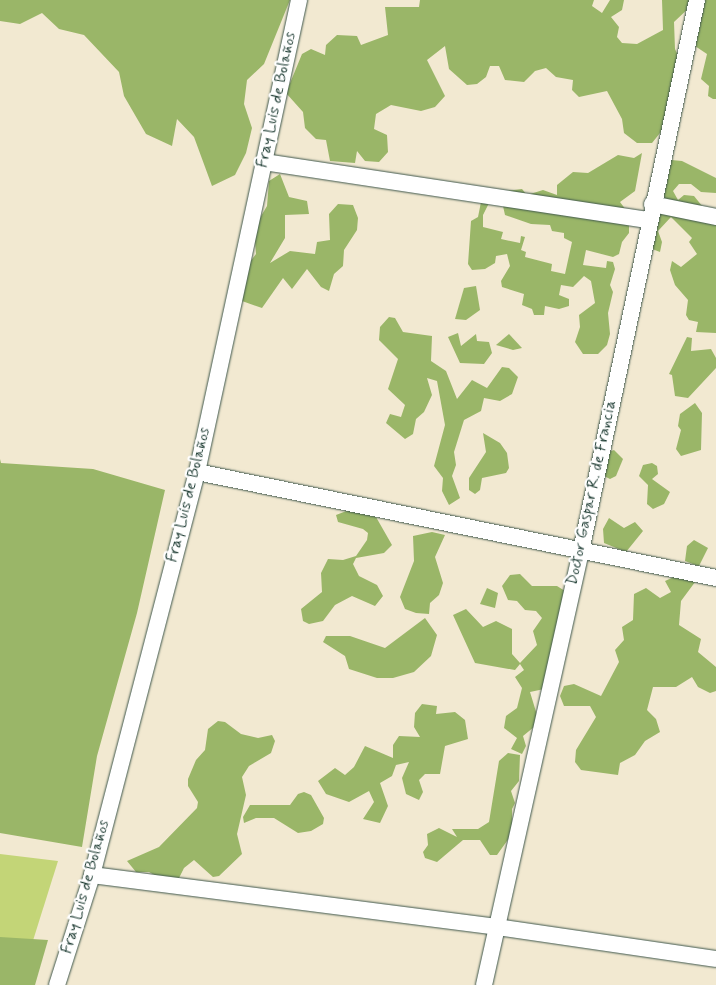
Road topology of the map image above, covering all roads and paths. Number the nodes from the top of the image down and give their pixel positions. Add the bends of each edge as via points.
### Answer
1 (299, 0) edge
2 (697, 0) edge
3 (264, 162) junction
4 (652, 204) junction
5 (716, 217) edge
6 (648, 220) junction
7 (197, 472) junction
8 (581, 551) junction
9 (716, 578) edge
10 (92, 875) junction
11 (497, 927) junction
12 (716, 960) edge
13 (56, 985) edge
14 (484, 985) edge

1 - 3 street, Fray Luis de Bolaños
2 - 4 street, Doctor Gaspar R. de Francia
3 - 6 street
3 - 7 street, Fray Luis de Bolaños
4 - 5 street
4 - 6 street, Doctor Gaspar R. de Francia
6 - 8 street, Doctor Gaspar R. de Francia
7 - 8 street
7 - 10 street, Fray Luis de Bolaños
8 - 9 street
8 - 11 street, Doctor Gaspar R. de Francia
10 - 11 street
10 - 13 street, Fray Luis de Bolaños
11 - 12 street
11 - 14 street, Doctor Gaspar R. de Francia

